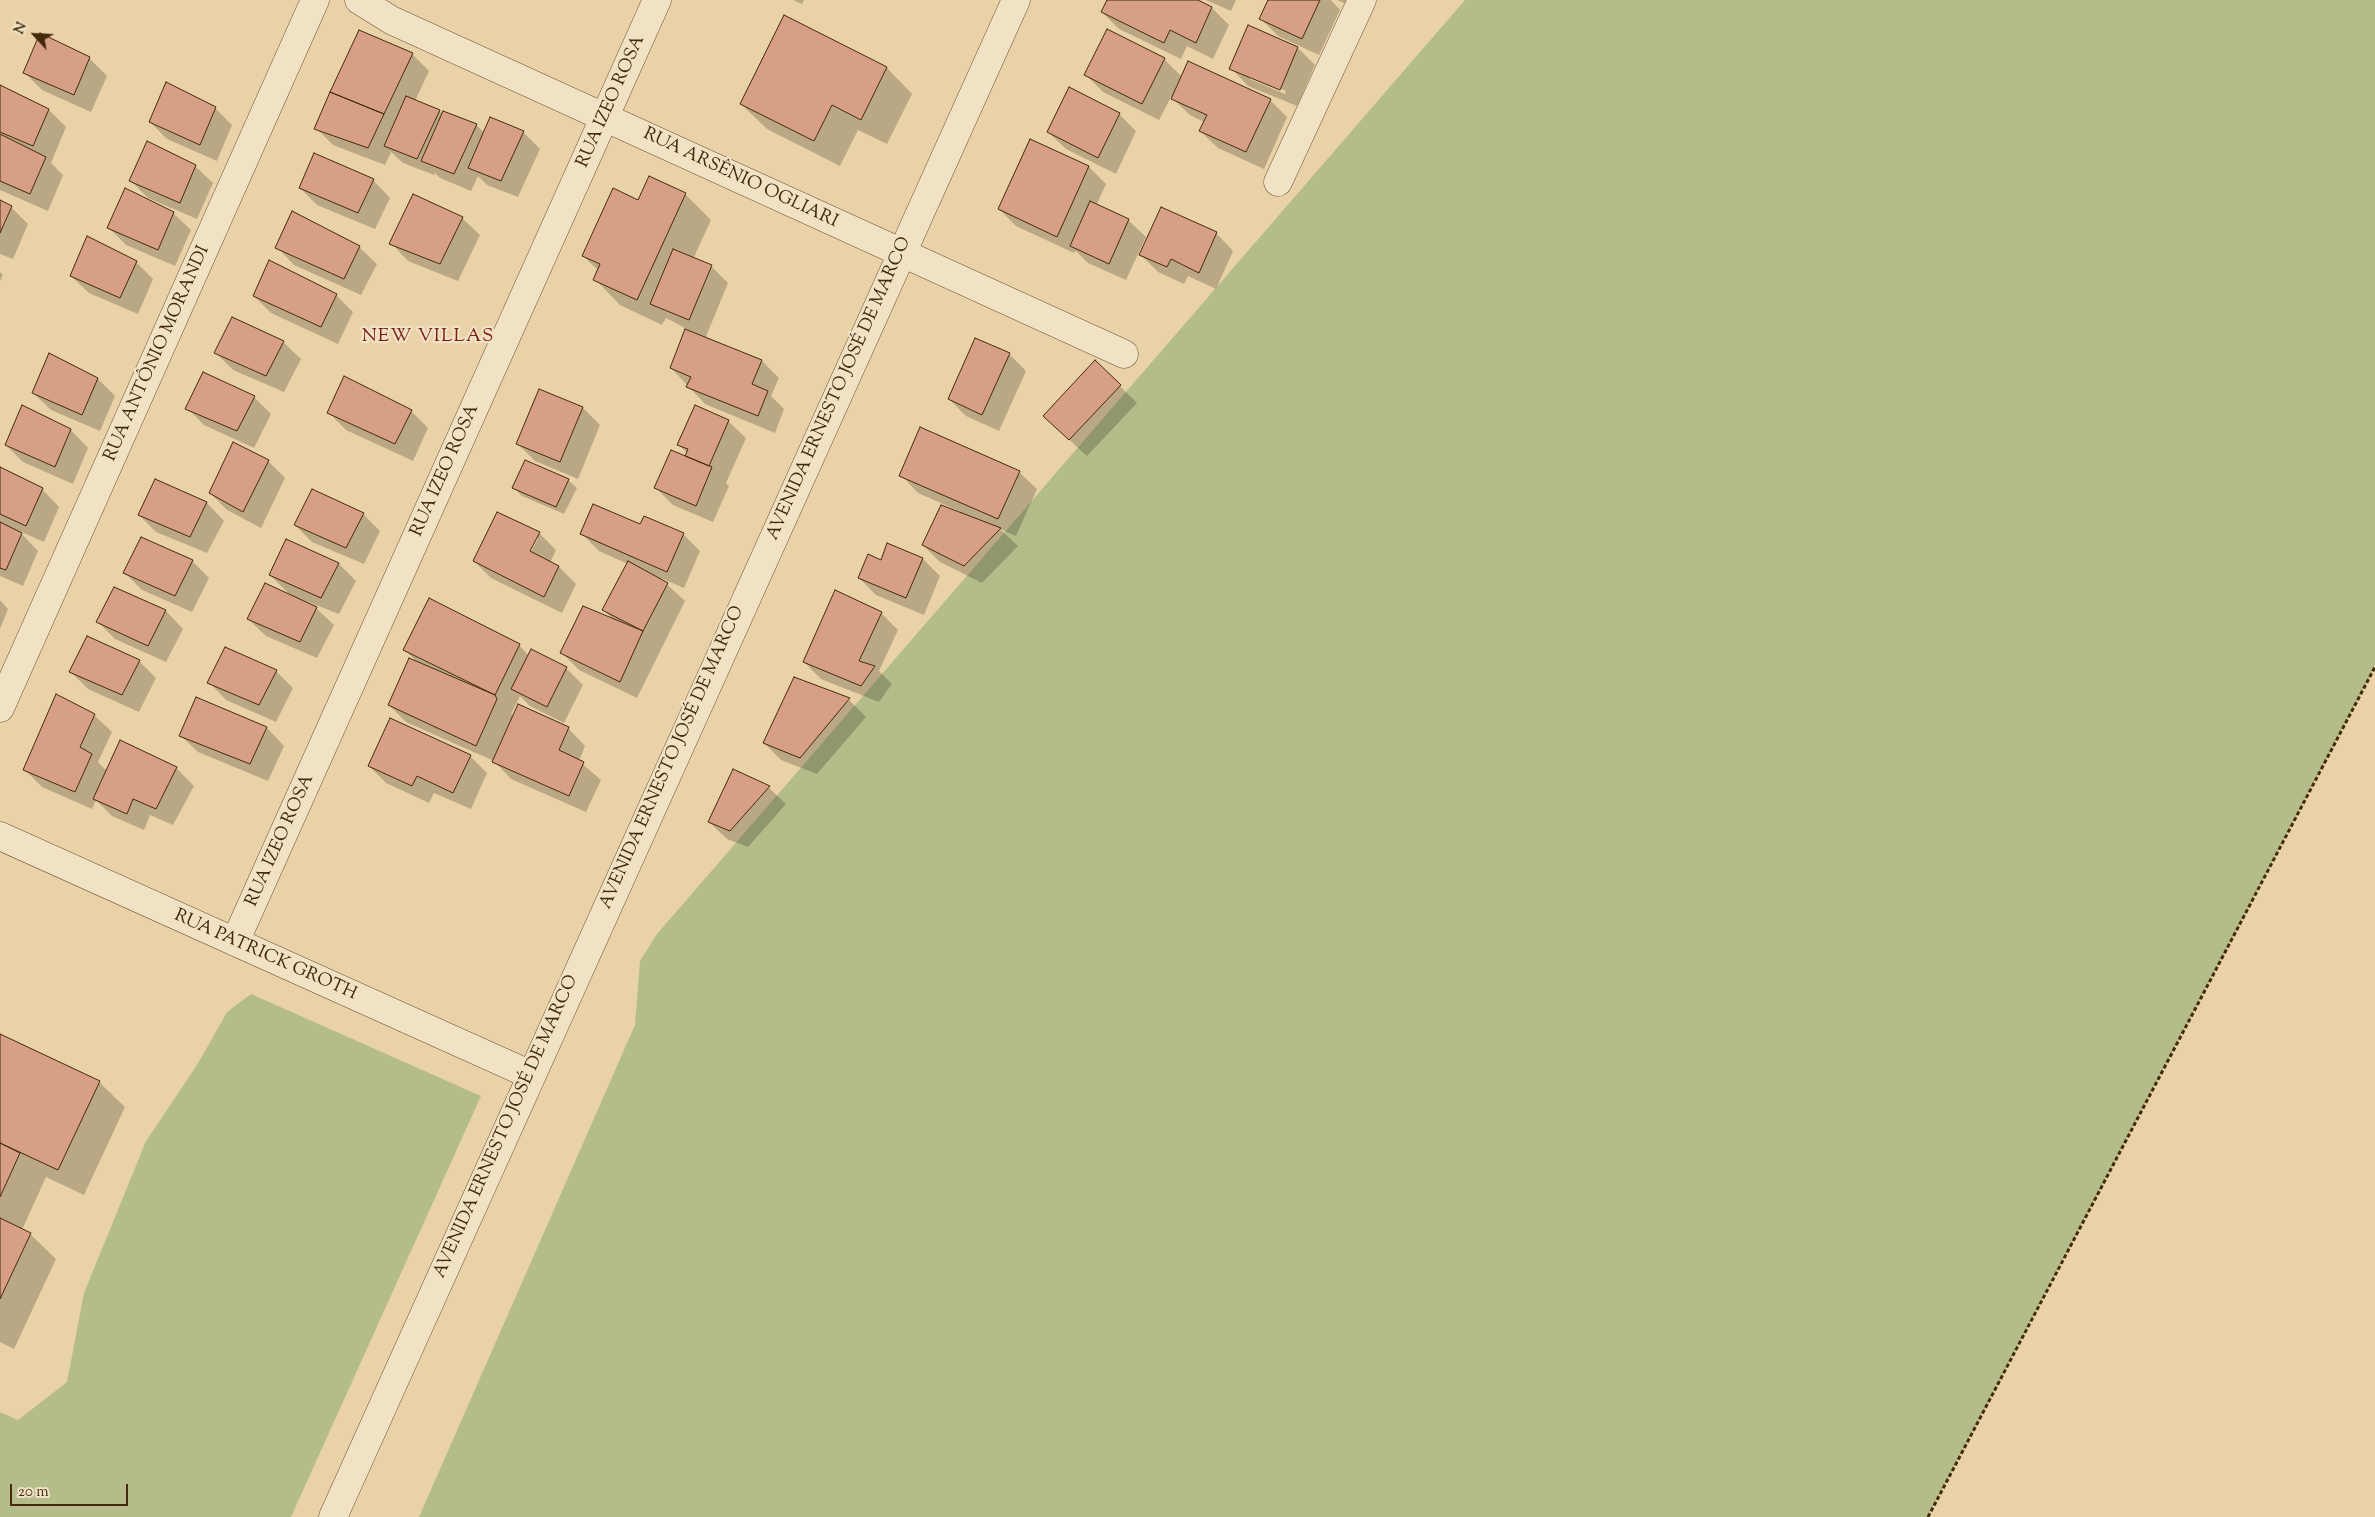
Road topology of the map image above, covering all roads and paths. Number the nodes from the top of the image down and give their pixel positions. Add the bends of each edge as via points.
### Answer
1 (315, 0) edge
2 (358, 0) edge
3 (658, 0) edge
4 (1016, 0) edge
5 (1362, 0) edge
6 (605, 117) junction
7 (1278, 182) dead end
8 (902, 252) junction
9 (1124, 354) dead end
10 (2375, 667) edge
11 (0, 708) edge
12 (0, 836) edge
13 (235, 942) junction
14 (531, 1075) junction
15 (333, 1517) edge
16 (1928, 1517) edge

1 - 11 street, RUA ANTÔNIO MORANDI
2 - 6 street, RUA ARSÊNIO OGLIARI via 391,20
3 - 6 street, RUA IZEO ROSA
4 - 8 street, AVENIDA ERNESTO JOSÉ DE MARCO
5 - 7 street
6 - 8 street, RUA ARSÊNIO OGLIARI
6 - 13 street, RUA IZEO ROSA
8 - 9 street, RUA ARSÊNIO OGLIARI
8 - 14 street, AVENIDA ERNESTO JOSÉ DE MARCO
10 - 16 path
12 - 13 street, RUA PATRICK GROTH
13 - 14 street, RUA PATRICK GROTH
14 - 15 street, AVENIDA ERNESTO JOSÉ DE MARCO

